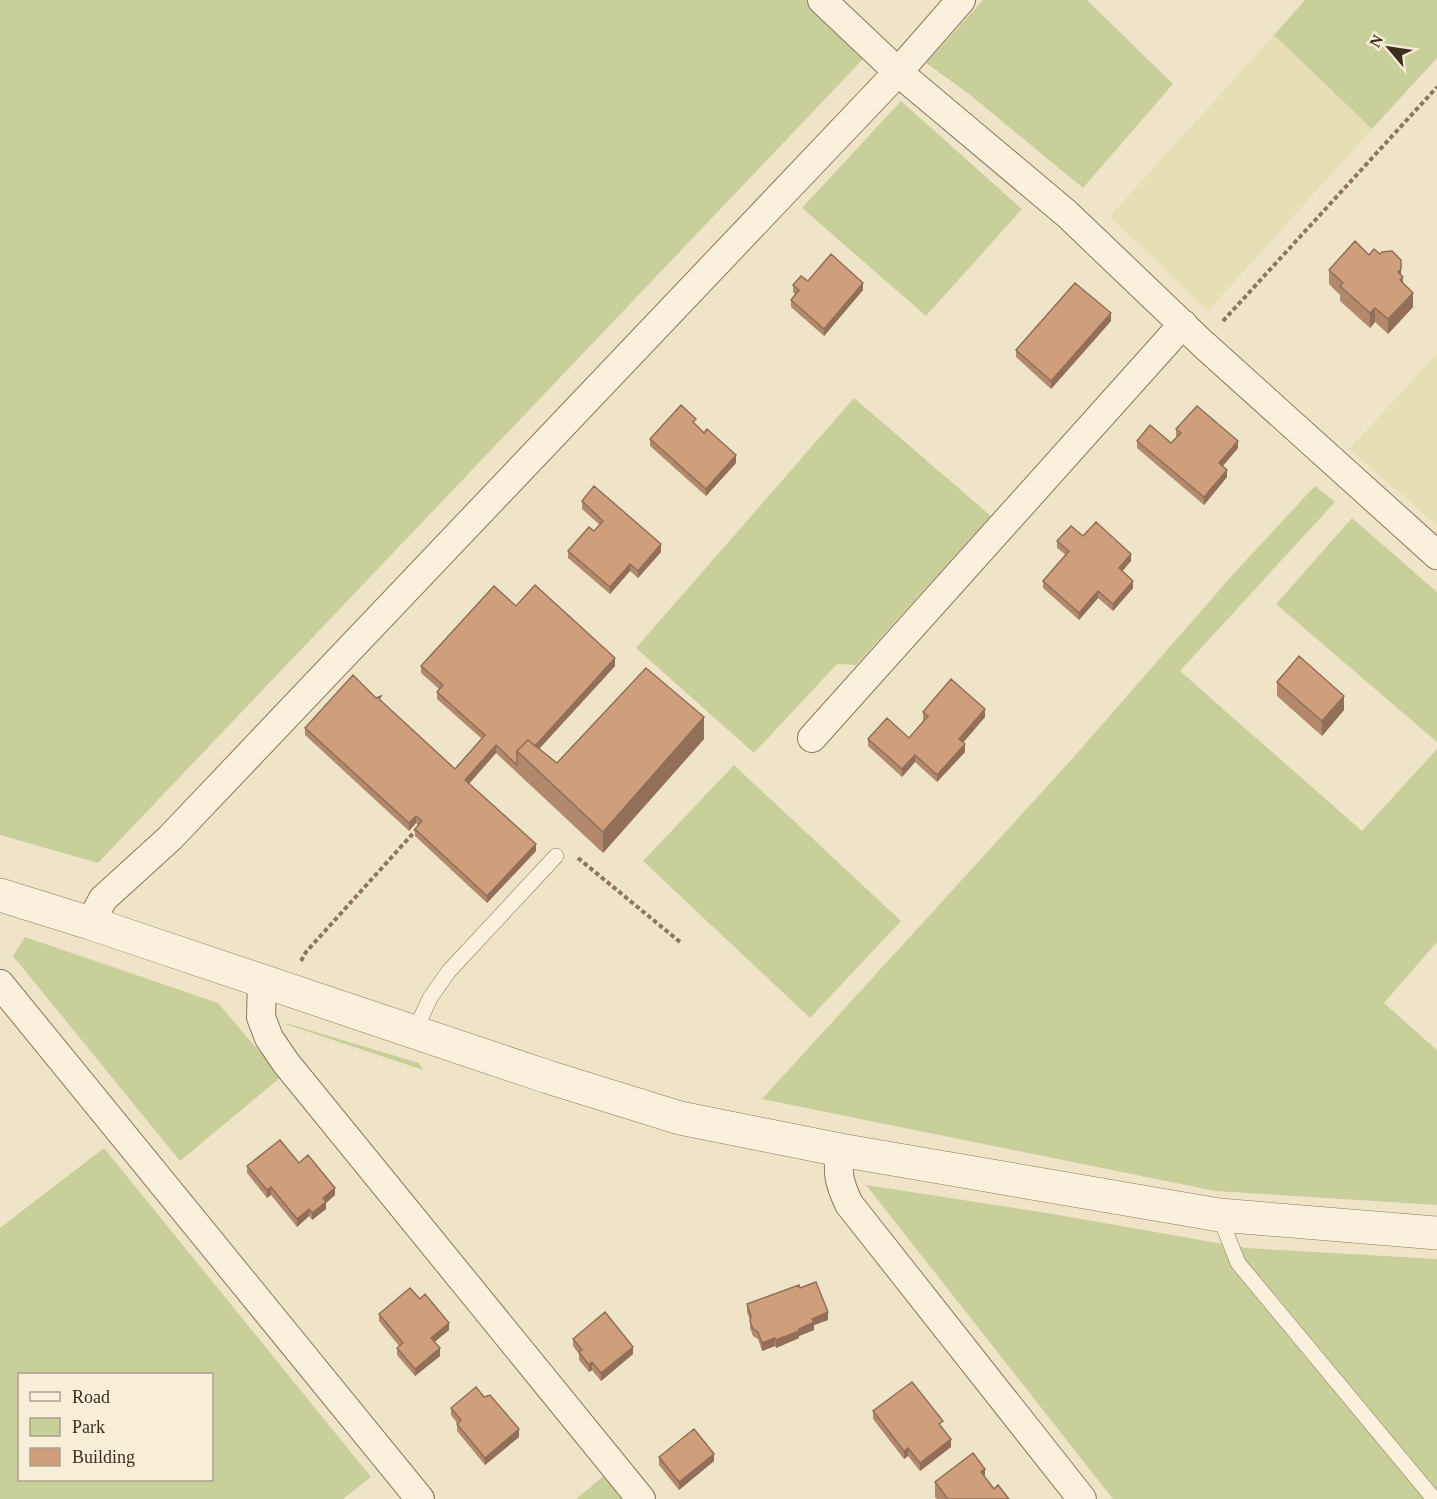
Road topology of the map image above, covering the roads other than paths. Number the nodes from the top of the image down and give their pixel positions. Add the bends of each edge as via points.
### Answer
1 (822, 0) edge
2 (961, 0) edge
3 (897, 72) junction
4 (1193, 334) junction
5 (1437, 555) edge
6 (812, 738) dead end
7 (556, 856) road end
8 (0, 895) edge
9 (90, 923) junction
10 (262, 981) junction
11 (0, 984) edge
12 (414, 1033) junction
13 (840, 1150) junction
14 (1219, 1215) junction
15 (1437, 1233) edge
16 (420, 1499) edge
17 (642, 1499) edge
18 (1082, 1499) edge
19 (1434, 1499) edge

1 - 3 street
2 - 3 street
3 - 4 street via 1066,214
3 - 9 street via 170,838 103,899
4 - 5 street
4 - 6 street
7 - 12 lane via 436,986
8 - 9 street
9 - 10 street
10 - 12 street
10 - 17 street via 261,1017 286,1063
11 - 16 street
12 - 13 street via 680,1118
13 - 14 street
13 - 18 street via 837,1172 849,1204
14 - 15 street
14 - 19 lane via 1238,1263

